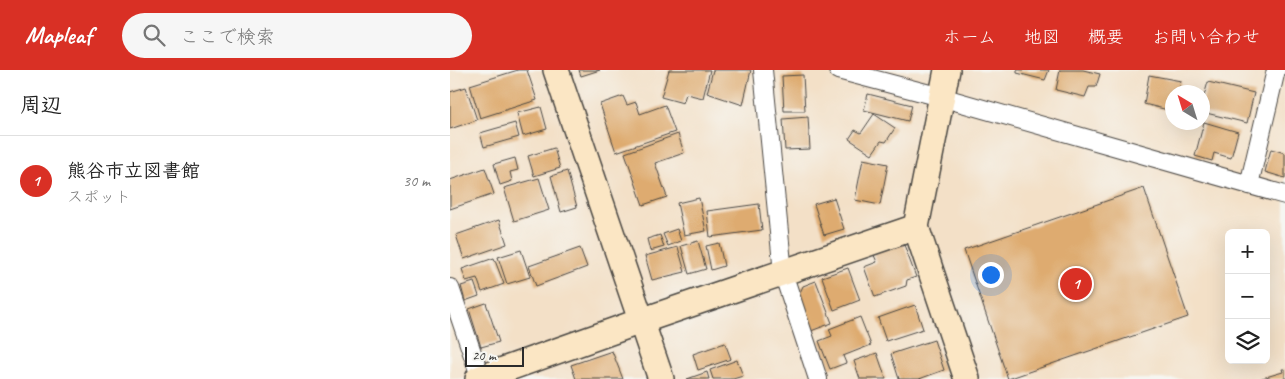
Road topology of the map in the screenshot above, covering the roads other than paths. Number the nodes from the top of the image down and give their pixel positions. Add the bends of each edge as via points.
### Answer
1 (556, 70) edge
2 (763, 70) edge
3 (838, 70) edge
4 (947, 70) edge
5 (1276, 70) edge
6 (942, 97) junction
7 (1249, 185) junction
8 (1285, 195) edge
9 (916, 227) junction
10 (782, 273) junction
11 (450, 288) edge
12 (641, 321) junction
13 (480, 379) edge
14 (661, 379) edge
15 (818, 379) edge
16 (967, 379) edge

1 - 12 street
2 - 10 street
3 - 6 street
4 - 6 street
5 - 7 street
6 - 7 street
6 - 9 street
7 - 8 street
9 - 10 street
9 - 16 street
10 - 12 street
10 - 15 street
11 - 13 street
12 - 13 street
12 - 14 street

